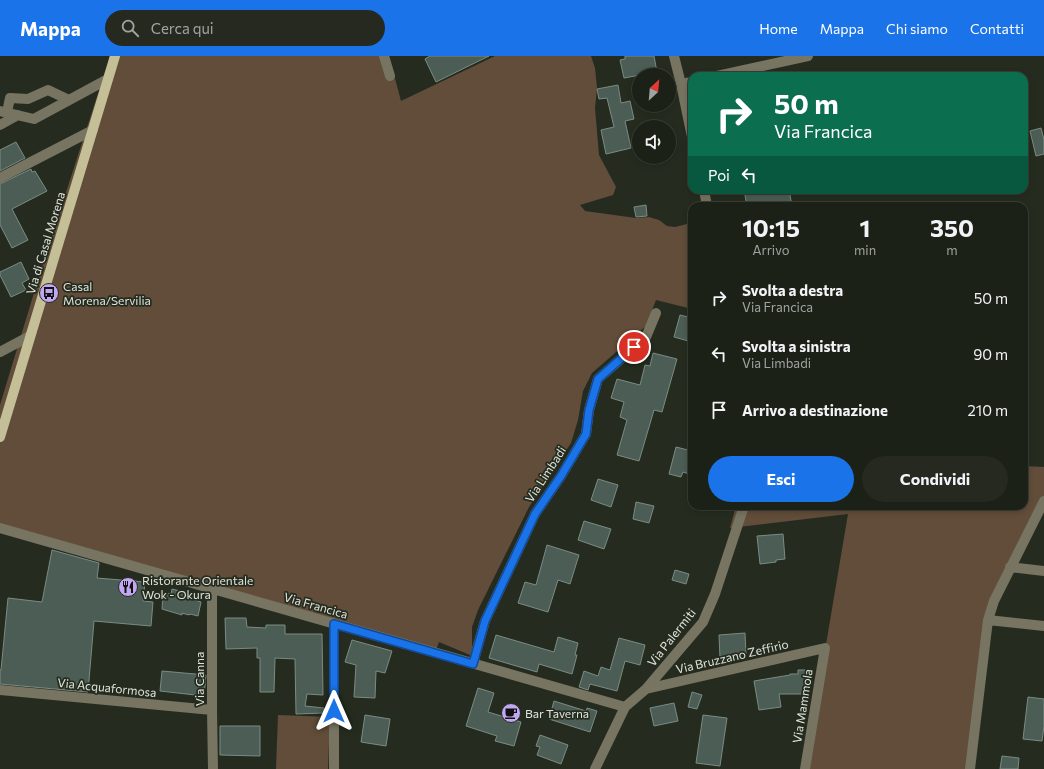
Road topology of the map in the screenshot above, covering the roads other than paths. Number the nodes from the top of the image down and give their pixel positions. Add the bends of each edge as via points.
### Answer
1 (115, 56) edge
2 (384, 56) edge
3 (674, 56) edge
4 (808, 56) edge
5 (735, 72) edge
6 (390, 76) dead end
7 (108, 79) junction
8 (688, 83) edge
9 (681, 84) junction
10 (69, 100) junction
11 (4, 112) edge
12 (18, 115) junction
13 (688, 118) edge
14 (0, 125) edge
15 (93, 130) junction
16 (0, 178) edge
17 (656, 313) dead end
18 (30, 336) junction
19 (0, 352) edge
20 (0, 437) edge
21 (1044, 501) edge
22 (743, 510) edge
23 (0, 528) edge
24 (1010, 567) junction
25 (1044, 571) edge
26 (212, 589) junction
27 (988, 620) junction
28 (334, 624) junction
29 (1044, 626) edge
30 (825, 648) joint
31 (473, 664) junction
32 (646, 689) junction
33 (0, 690) edge
34 (625, 707) junction
35 (212, 710) junction
36 (213, 769) edge
37 (334, 769) edge
38 (595, 769) edge
39 (805, 769) edge
40 (970, 769) edge

1 - 7 main road, Via di Casal Morena
2 - 6 street
3 - 9 street
4 - 5 street
7 - 10 street
7 - 15 main road, Via di Casal Morena
8 - 9 street
9 - 13 street
10 - 11 street via 48,90 28,99 10,98
10 - 12 street via 34,119
11 - 12 street
12 - 14 street
15 - 16 street
15 - 18 main road, Via di Casal Morena
17 - 31 street, Via Limbadi via 646,337 598,379 589,410 586,434 535,514 485,621
18 - 19 street
18 - 20 main road, Via di Casal Morena
21 - 24 street
22 - 32 street, Via Palermiti via 703,622
23 - 26 street, Via Francica
24 - 25 street
24 - 27 street
26 - 28 street, Via Francica
26 - 35 street, Via Canna
27 - 29 street
27 - 40 street
28 - 31 street, Via Francica
28 - 37 street
30 - 32 street, Via Bruzzano Zeffirio
30 - 39 street, Via Mammola
31 - 34 street, Via Francica
32 - 34 street, Via Palermiti
33 - 35 street, Via Acquaformosa
34 - 38 street, Via Palermiti
35 - 36 street, Via Canna

